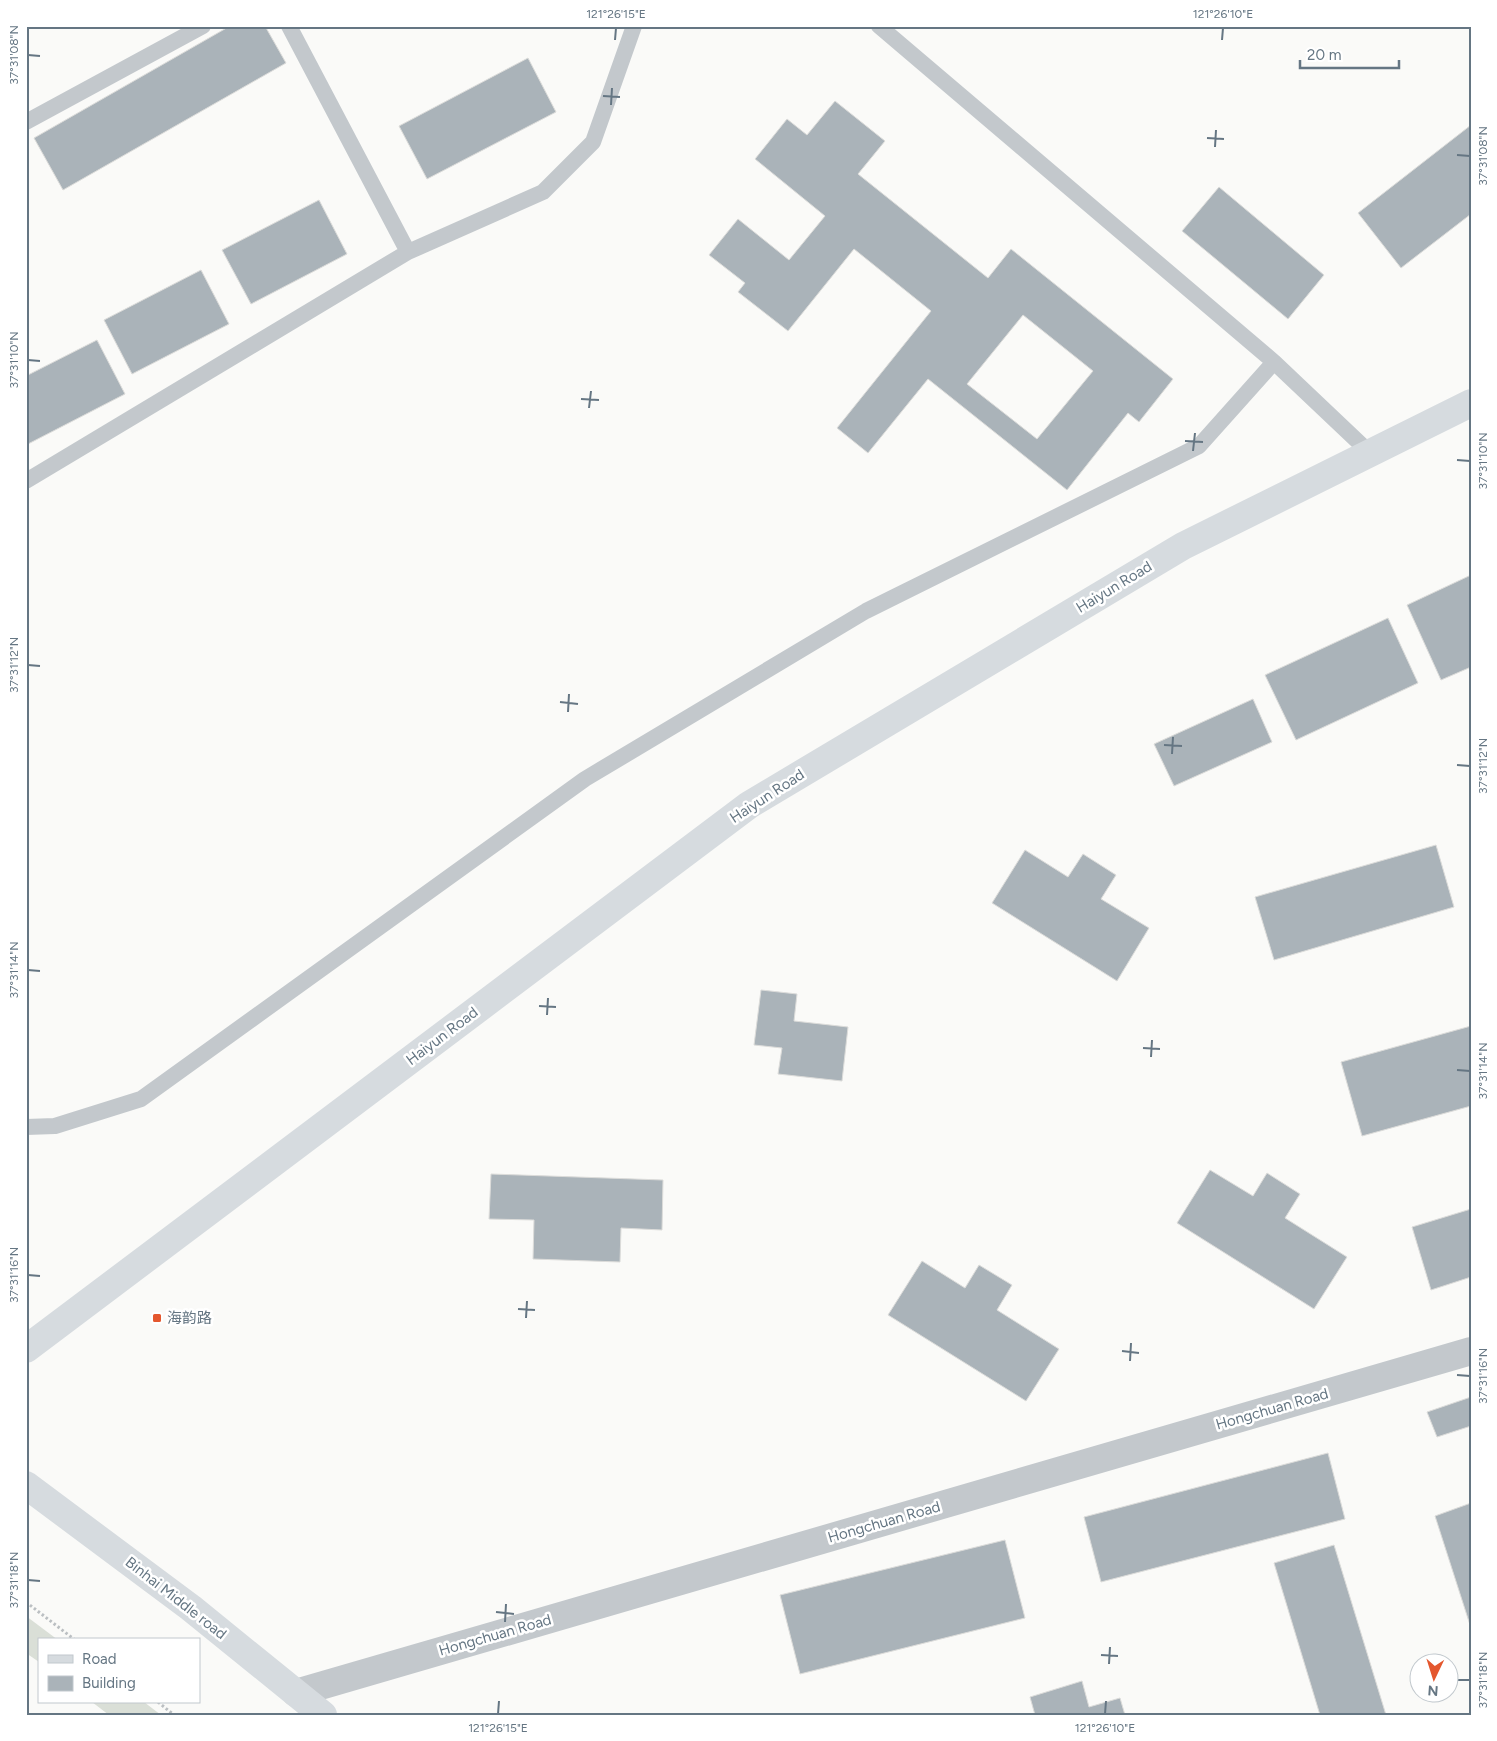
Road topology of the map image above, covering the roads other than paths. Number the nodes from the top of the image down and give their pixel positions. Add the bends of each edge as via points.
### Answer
1 (203, 26) edge
2 (288, 26) edge
3 (634, 26) edge
4 (880, 26) edge
5 (26, 122) edge
6 (408, 252) junction
7 (1274, 362) junction
8 (1471, 403) edge
9 (1370, 453) junction
10 (26, 481) edge
11 (26, 1127) edge
12 (26, 1349) edge
13 (1471, 1351) edge
14 (26, 1484) edge
15 (296, 1693) junction
16 (323, 1715) edge

1 - 5 lane
2 - 6 lane
3 - 6 lane via 593,142 543,192
4 - 7 lane
6 - 10 lane
7 - 9 lane
7 - 11 lane via 1199,446 866,611 585,779 141,1099 54,1126
8 - 9 street, Haiyun Road
9 - 12 street, Haiyun Road via 1183,546 749,805
13 - 15 street, Hongchuan Road
14 - 15 street, Binhai Middle road via 191,1608
15 - 16 street, Binhai Middle road

